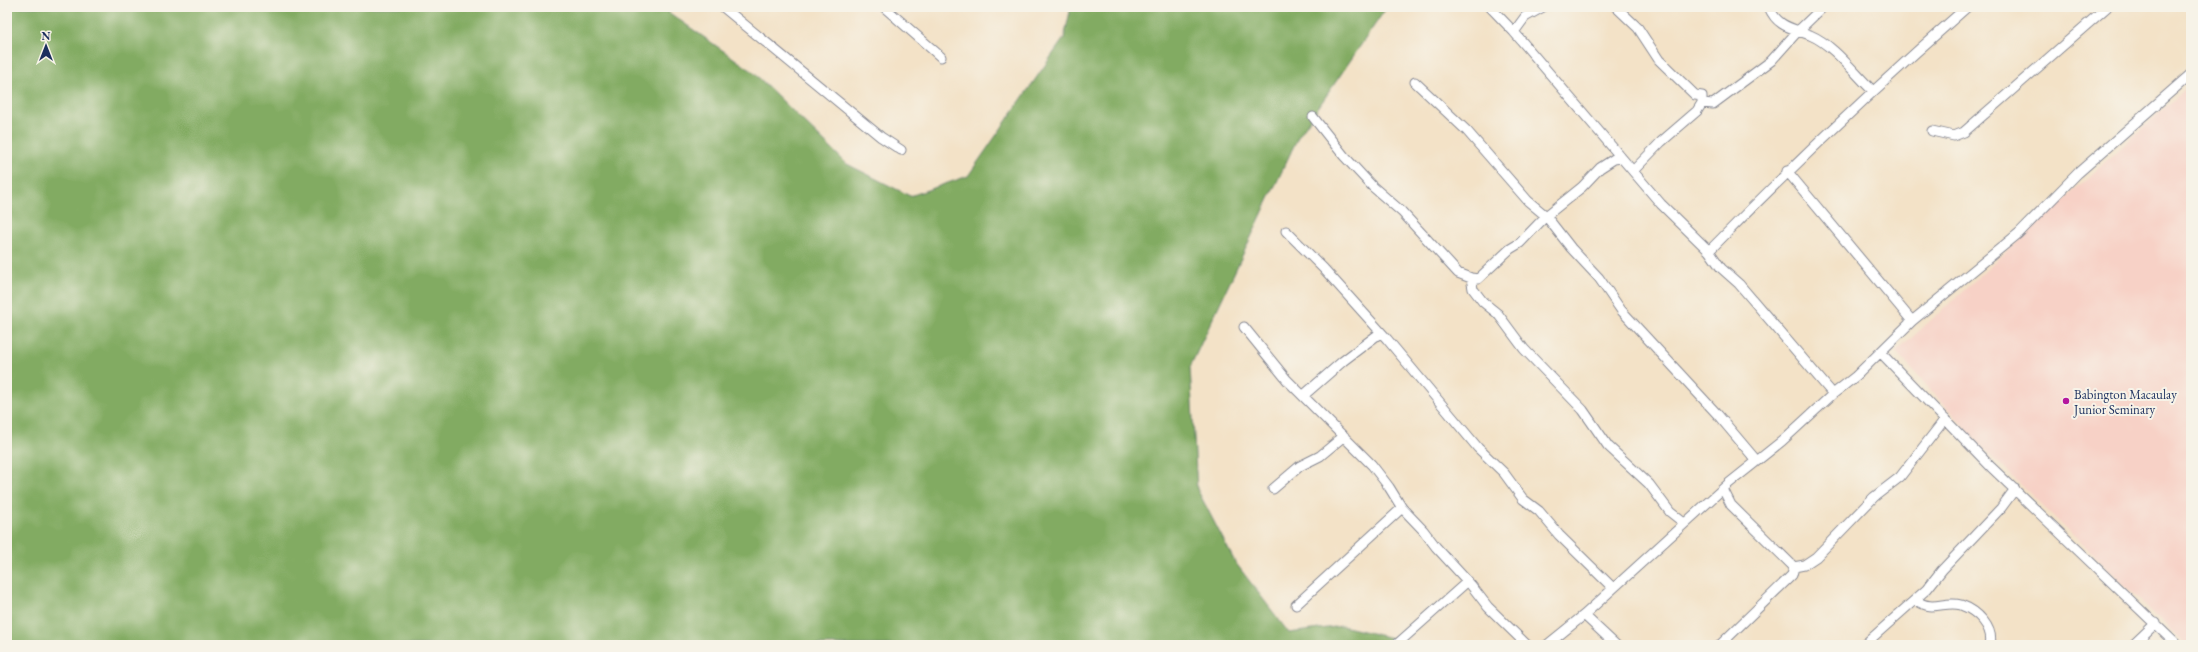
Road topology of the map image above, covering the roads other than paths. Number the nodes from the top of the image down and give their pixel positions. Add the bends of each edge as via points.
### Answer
1 (723, 7) edge
2 (884, 7) edge
3 (1490, 7) edge
4 (1543, 7) edge
5 (1616, 7) edge
6 (1769, 7) edge
7 (1823, 7) edge
8 (1967, 7) edge
9 (2107, 7) edge
10 (1514, 32) junction
11 (1797, 32) junction
12 (941, 57) dead end
13 (2191, 74) edge
14 (1415, 82) dead end
15 (1873, 91) junction
16 (1702, 103) junction
17 (1313, 117) dead end
18 (1932, 131) dead end
19 (901, 150) dead end
20 (1621, 158) junction
21 (1633, 171) junction
22 (1787, 171) junction
23 (1546, 216) junction
24 (1286, 232) dead end
25 (1709, 251) junction
26 (1471, 278) junction
27 (1912, 321) junction
28 (1244, 327) dead end
29 (1380, 333) junction
30 (1881, 353) junction
31 (1833, 394) junction
32 (1304, 395) junction
33 (1945, 418) junction
34 (1344, 436) junction
35 (1756, 460) junction
36 (1273, 489) dead end
37 (1723, 489) junction
38 (2016, 489) junction
39 (1402, 508) junction
40 (1684, 523) junction
41 (1794, 567) junction
42 (1468, 581) junction
43 (1613, 588) junction
44 (1916, 600) junction
45 (1296, 605) dead end
46 (1584, 615) junction
47 (2156, 623) junction
48 (1396, 645) edge
49 (1527, 645) edge
50 (1547, 645) edge
51 (1616, 645) edge
52 (1720, 645) edge
53 (1864, 645) edge
54 (1990, 645) edge
55 (2133, 645) edge
56 (2177, 645) edge

1 - 19 street
2 - 12 street
3 - 10 street
4 - 10 street via 1525,17
5 - 16 street via 1638,28 1659,60 1695,95 1702,96
6 - 11 street via 1776,21
7 - 11 street
8 - 15 street
9 - 18 street via 1964,132 1954,136
10 - 20 street
11 - 15 street via 1810,35 1831,49
11 - 16 street via 1771,61 1713,104
13 - 27 street via 2078,173 2019,233
14 - 23 street via 1467,131 1528,201
15 - 22 street
16 - 21 street via 1697,111 1661,142
17 - 26 street via 1372,186 1402,212 1458,273
20 - 21 street
20 - 23 street via 1607,163 1582,188
21 - 25 street via 1661,204
22 - 25 street
22 - 27 street
23 - 26 street via 1520,243 1478,279
23 - 35 street via 1571,248 1600,278 1621,310 1702,397
24 - 29 street via 1324,269
25 - 31 street via 1721,268 1739,284
26 - 40 street via 1473,290 1498,314 1524,349 1583,410 1608,446 1649,484 1670,512
27 - 30 street
28 - 32 street via 1288,380
29 - 32 street
29 - 43 street via 1388,339 1478,448 1504,473 1523,499 1539,511
30 - 31 street
30 - 33 street
31 - 35 street via 1782,441
32 - 34 street
33 - 38 street via 1991,467
33 - 41 street via 1900,477 1874,497 1816,557 1804,565
34 - 36 street via 1320,456 1300,466
34 - 39 street via 1389,487
35 - 37 street
37 - 40 street
37 - 41 street via 1731,505
38 - 44 street via 2002,508
38 - 47 street
39 - 42 street
39 - 45 street
40 - 43 street
41 - 52 street via 1792,575
42 - 48 street
42 - 49 street via 1488,607
43 - 46 street
44 - 53 street
44 - 54 street via 1929,607 1962,605 1977,615 1989,628 1992,638
46 - 50 street
46 - 51 street
47 - 55 street
47 - 56 street

